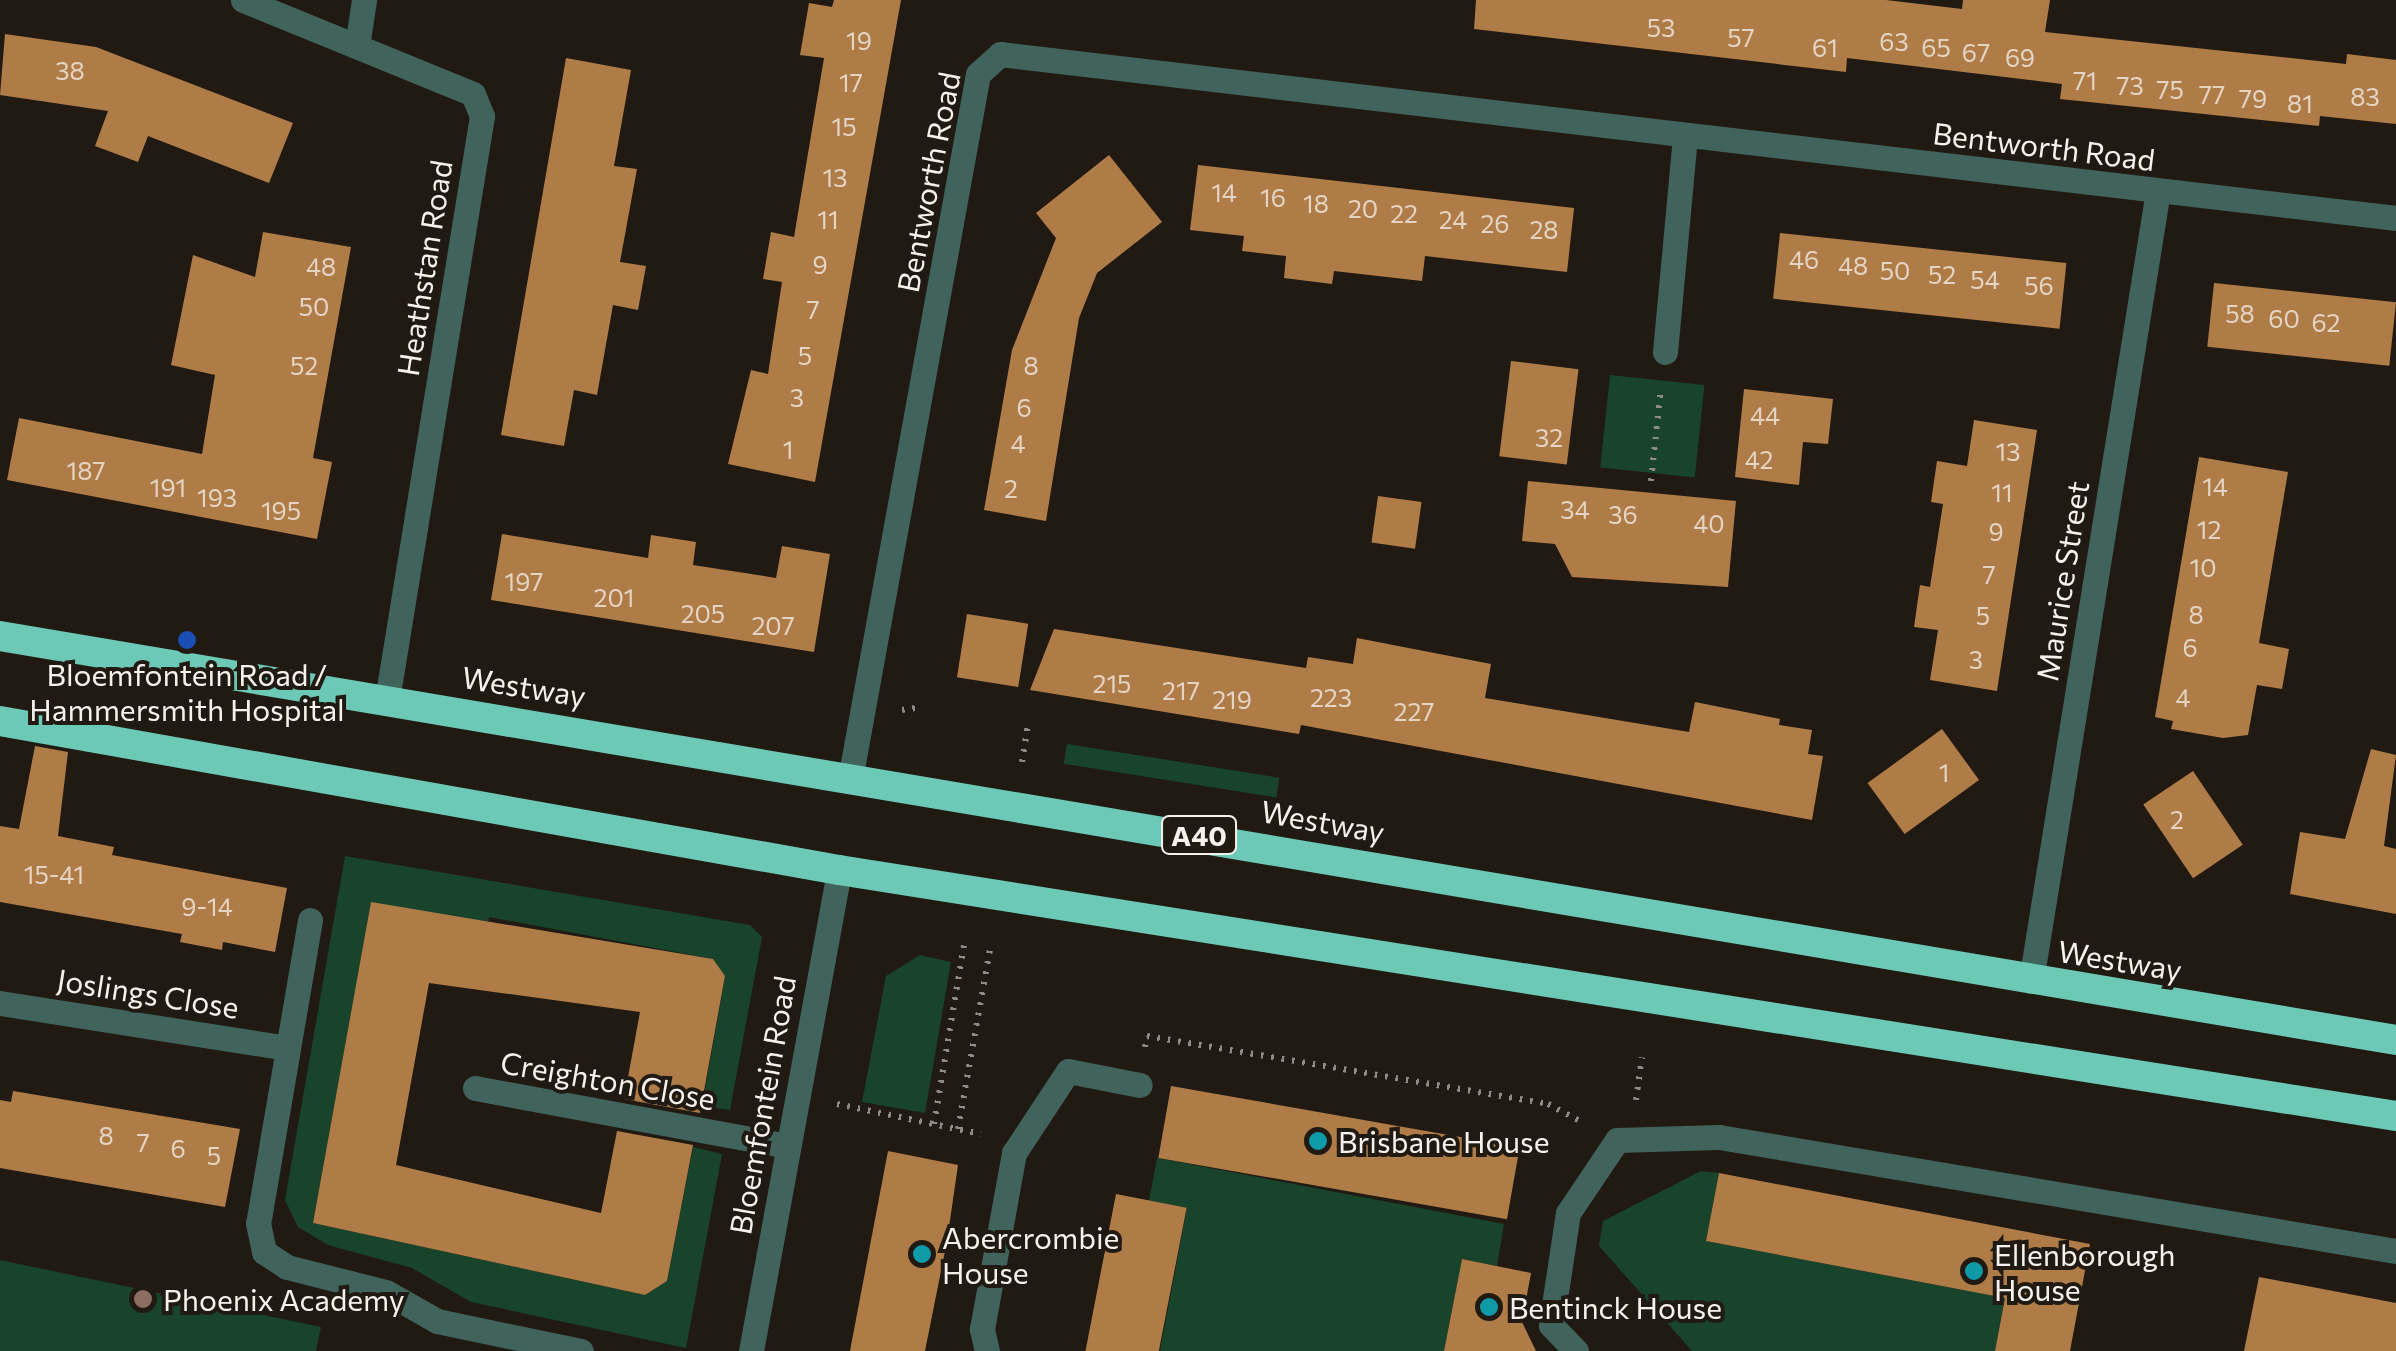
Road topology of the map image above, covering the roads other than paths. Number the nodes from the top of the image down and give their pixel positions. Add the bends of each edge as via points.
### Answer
1 (243, 0) edge
2 (364, 0) edge
3 (357, 46) junction
4 (1684, 137) junction
5 (2158, 192) junction
6 (2396, 218) edge
7 (1665, 352) road end
8 (0, 636) edge
9 (387, 700) junction
10 (0, 721) edge
11 (851, 774) junction
12 (839, 870) junction
13 (310, 920) dead end
14 (2031, 981) junction
15 (0, 1002) edge
16 (2396, 1040) edge
17 (286, 1048) junction
18 (1140, 1085) road end
19 (475, 1088) dead end
20 (2396, 1116) edge
21 (788, 1146) junction
22 (2396, 1251) edge
23 (581, 1351) edge
24 (751, 1351) edge
25 (987, 1351) edge
26 (1576, 1351) edge

1 - 3 street, Heathstan Road
2 - 3 street
3 - 9 street, Heathstan Road via 473,94 482,116
4 - 5 street, Bentworth Road
4 - 7 street
4 - 11 street, Bentworth Road via 1020,52 988,60 978,74
5 - 6 street, Bentworth Road
5 - 14 street, Maurice Street
8 - 9 highway, Westway / A40
9 - 11 highway, Westway / A40
10 - 12 highway
11 - 14 highway, Westway / A40
12 - 20 highway
12 - 21 street, Bloemfontein Road
13 - 17 street
14 - 16 highway, Westway / A40
15 - 17 street, Joslings Close
17 - 23 street via 258,1223 264,1252 287,1267 386,1292 437,1321
18 - 25 street via 1068,1071 1014,1153 982,1330
19 - 21 street, Creighton Close
21 - 24 street, Bloemfontein Road
22 - 26 street via 1719,1137 1617,1140 1568,1213 1551,1326

